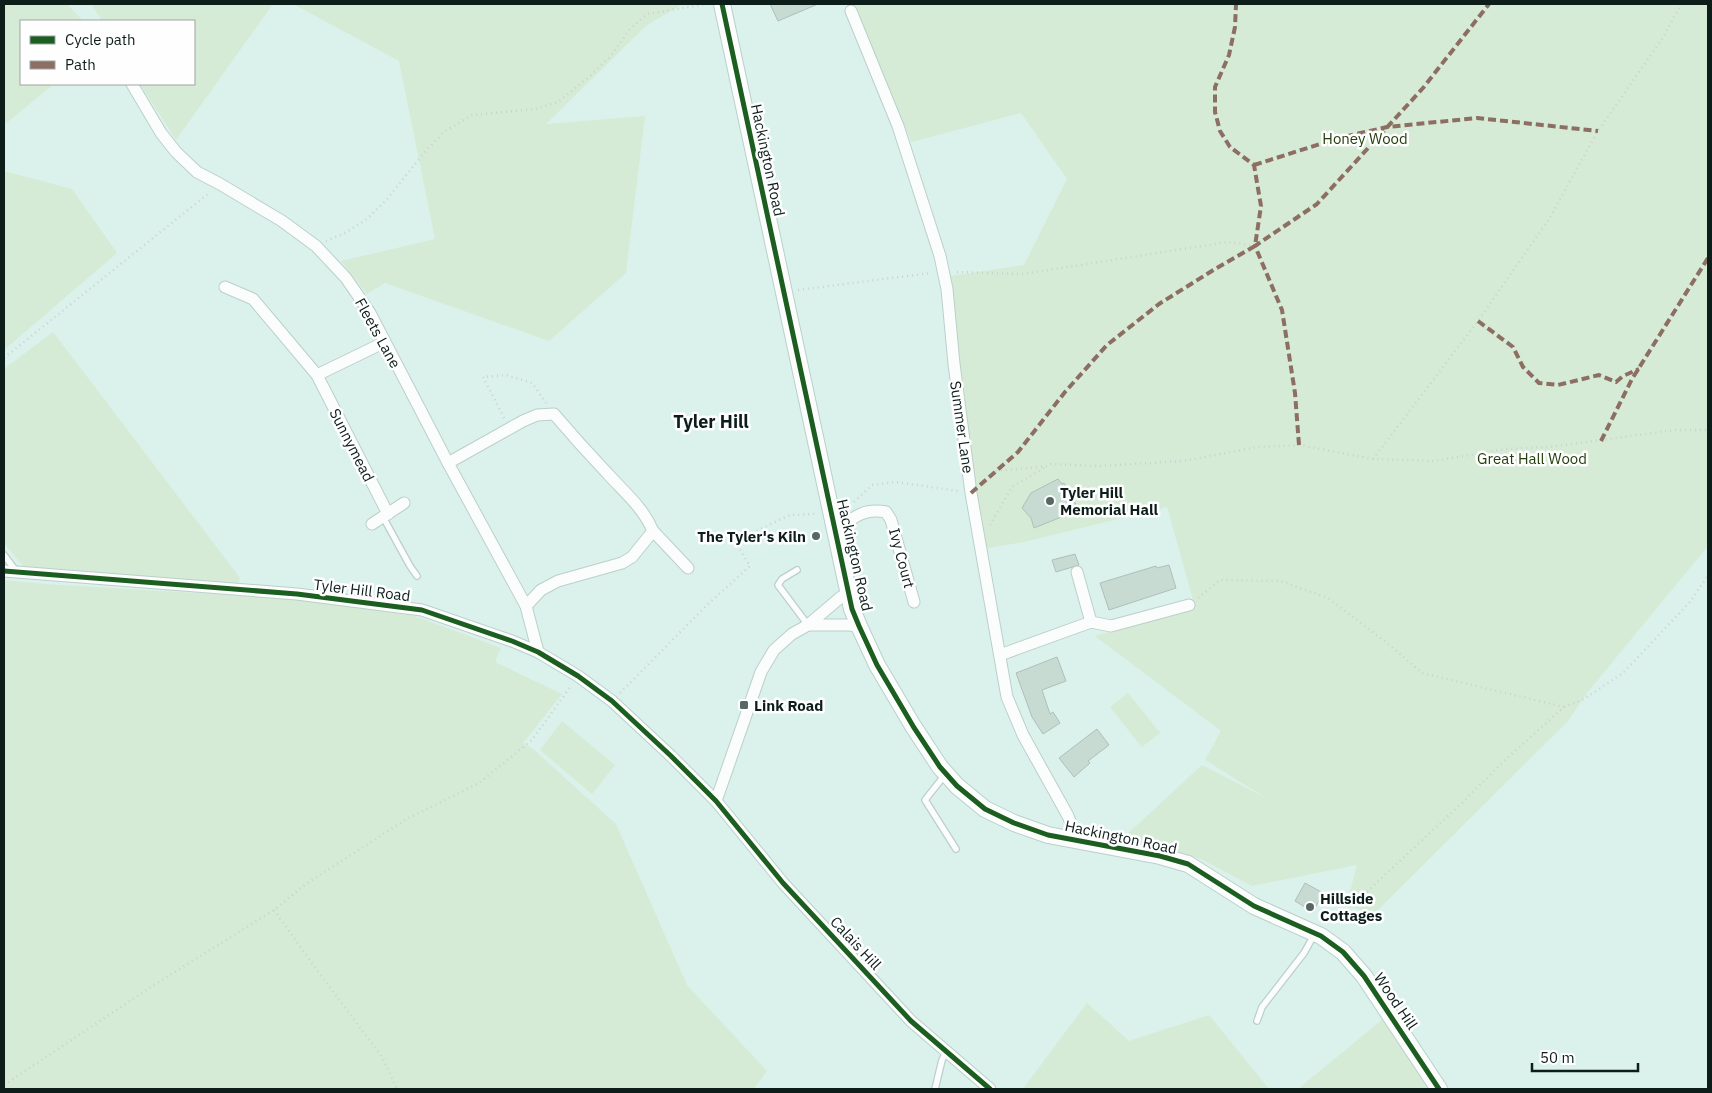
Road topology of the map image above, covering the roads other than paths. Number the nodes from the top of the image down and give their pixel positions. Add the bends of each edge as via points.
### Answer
1 (722, 4) edge
2 (851, 11) dead end
3 (133, 85) edge
4 (226, 287) dead end
5 (385, 342) junction
6 (317, 376) junction
7 (448, 463) junction
8 (404, 503) dead end
9 (386, 515) junction
10 (372, 524) dead end
11 (652, 531) junction
12 (836, 531) junction
13 (4, 555) edge
14 (688, 568) dead end
15 (797, 570) dead end
16 (4, 571) edge
17 (18, 572) junction
18 (1076, 572) dead end
19 (417, 576) dead end
20 (849, 593) junction
21 (914, 602) dead end
22 (1189, 605) road end
23 (526, 606) junction
24 (1092, 622) junction
25 (808, 624) junction
26 (859, 626) junction
27 (538, 652) junction
28 (1000, 655) junction
29 (946, 774) junction
30 (716, 801) junction
31 (1078, 840) junction
32 (956, 849) dead end
33 (1318, 934) junction
34 (1256, 1021) dead end
35 (946, 1052) junction
36 (935, 1089) edge
37 (990, 1089) edge
38 (1439, 1089) edge

1 - 12 street, Hackington Road
2 - 28 street, Summer Lane via 898,126 940,256 947,289 971,493
3 - 5 street, Fleets Lane via 161,133 197,172 282,221 316,246 346,278
4 - 6 street, Sunnymead via 253,299
5 - 6 street
5 - 7 street, Fleets Lane
6 - 9 street, Sunnymead
7 - 11 street via 510,428 537,416 554,414 634,500
7 - 23 street, Fleets Lane
8 - 9 street
9 - 10 street
9 - 19 lane
11 - 14 street
11 - 23 street via 632,557 622,563 558,581 541,590
12 - 20 street, Hackington Road
12 - 21 street, Ivy Court via 860,513 886,512
13 - 17 lane
15 - 25 lane via 778,585
16 - 17 street, Tyler Hill Road
17 - 27 street, Tyler Hill Road via 296,594 422,610
18 - 24 street
20 - 25 street
20 - 26 street, Hackington Road
22 - 24 street via 1111,626
23 - 27 street, Fleets Lane
24 - 28 street
25 - 26 street
25 - 30 street via 774,650 761,672
26 - 29 street, Hackington Road via 877,665
27 - 30 street, Tyler Hill Road via 612,701
28 - 31 street, Summer Lane via 1007,697 1023,735
29 - 31 street, Hackington Road via 986,809 1014,823 1048,835
29 - 32 lane via 925,800
30 - 35 street, Calais Hill via 783,883 911,1021
31 - 33 street, Hackington Road via 1188,864 1254,906
33 - 34 lane via 1262,1007
33 - 38 street, Wood Hill via 1343,952 1364,976
35 - 36 lane
35 - 37 street, Calais Hill

